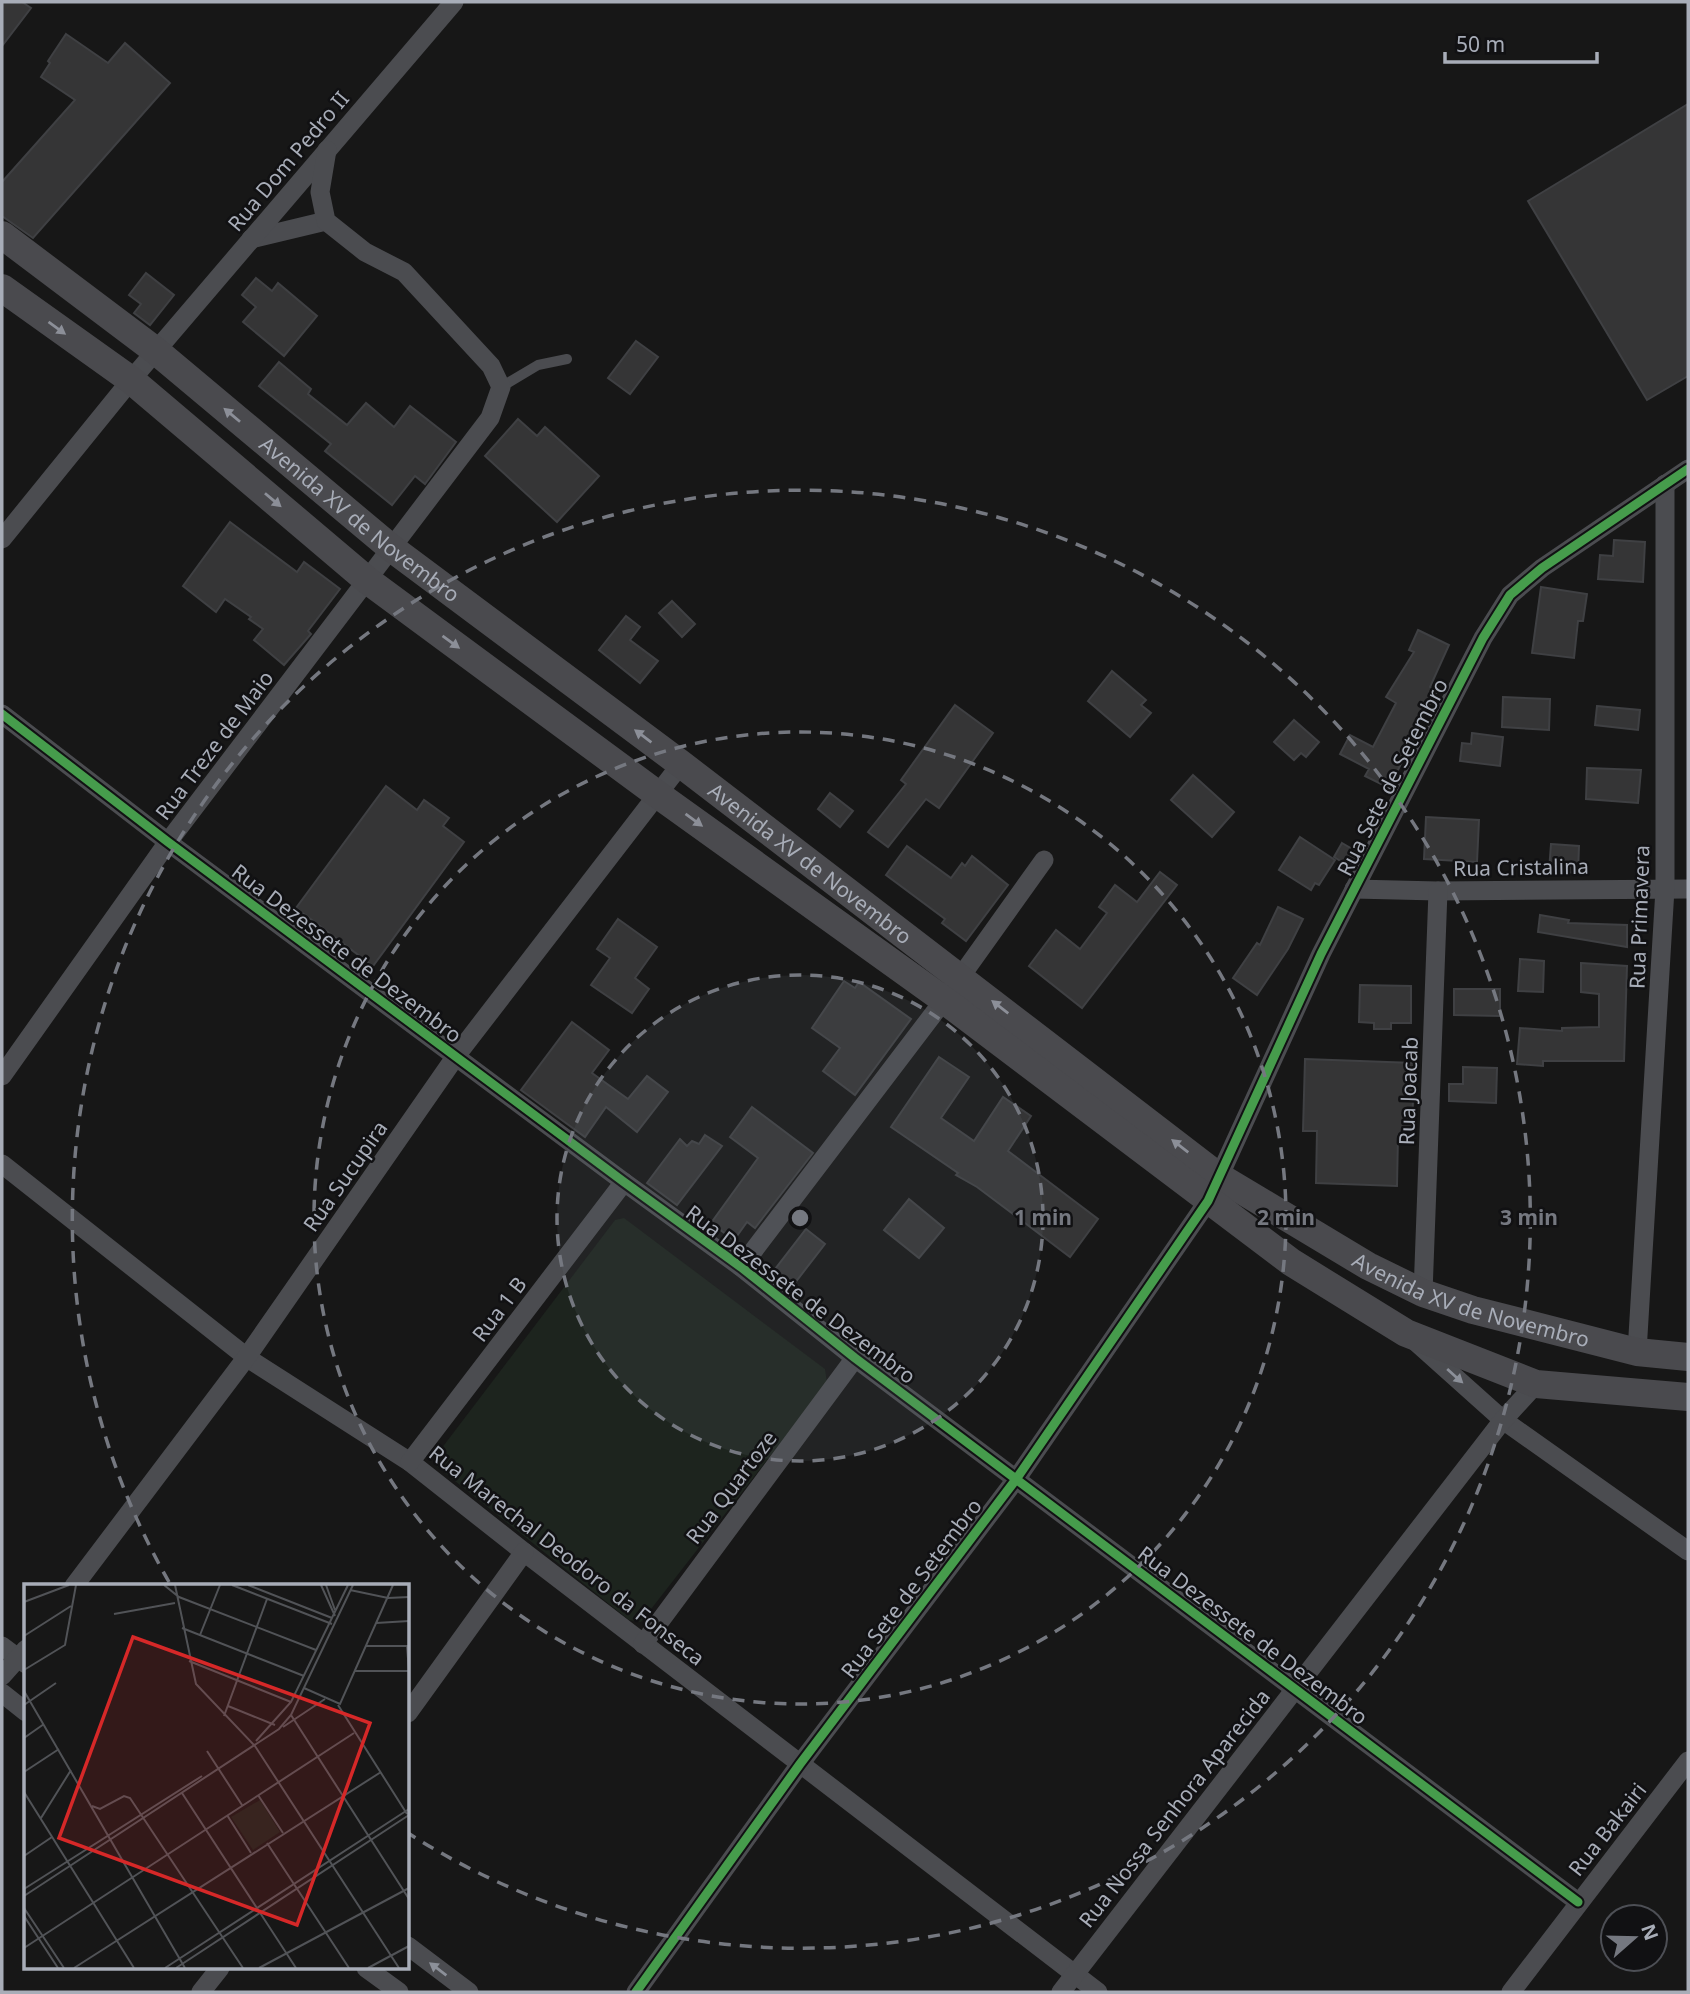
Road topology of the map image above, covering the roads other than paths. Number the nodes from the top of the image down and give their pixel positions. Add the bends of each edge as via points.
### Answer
1 (454, 2) edge
2 (327, 150) junction
3 (326, 221) junction
4 (2, 235) edge
5 (251, 239) junction
6 (2, 288) edge
7 (156, 351) junction
8 (566, 359) dead end
9 (131, 380) junction
10 (501, 387) junction
11 (1688, 469) edge
12 (1665, 484) junction
13 (2, 539) edge
14 (390, 547) junction
15 (368, 580) junction
16 (2, 714) edge
17 (681, 764) junction
18 (657, 793) junction
19 (168, 842) junction
20 (1044, 860) dead end
21 (1354, 889) junction
22 (1665, 889) junction
23 (1688, 889) edge
24 (1438, 891) junction
25 (961, 977) junction
26 (944, 1000) junction
27 (456, 1056) junction
28 (2, 1076) edge
29 (2, 1164) edge
30 (624, 1182) junction
31 (1213, 1189) junction
32 (741, 1267) junction
33 (1423, 1293) junction
34 (1406, 1333) junction
35 (1637, 1352) junction
36 (1688, 1357) edge
37 (246, 1358) junction
38 (855, 1358) junction
39 (1536, 1384) junction
40 (1688, 1397) edge
41 (1503, 1420) junction
42 (410, 1462) junction
43 (1017, 1478) junction
44 (1688, 1550) edge
45 (524, 1552) junction
46 (76, 1584) edge
47 (643, 1644) junction
48 (2, 1646) edge
49 (24, 1658) edge
50 (2, 1676) edge
51 (1296, 1690) junction
52 (2, 1693) edge
53 (24, 1710) edge
54 (410, 1710) edge
55 (1688, 1761) edge
56 (800, 1764) junction
57 (1578, 1902) junction
58 (410, 1948) edge
59 (219, 1969) edge
60 (367, 1969) edge
61 (1075, 1973) junction
62 (201, 1992) edge
63 (399, 1992) edge
64 (469, 1992) edge
65 (636, 1992) edge
66 (1061, 1992) edge
67 (1098, 1992) edge
68 (1511, 1992) edge

1 - 2 street, Rua Dom Pedro II
2 - 3 street via 320,192
2 - 5 street, Rua Dom Pedro II
3 - 5 street
3 - 10 street via 365,252 404,272 491,366
4 - 7 main road, Avenida XV de Novembro
5 - 7 street, Rua Dom Pedro II
6 -> 9 main road, Avenida XV de Novembro
7 - 9 street, Rua Dom Pedro II
14 -> 7 main road, Avenida XV de Novembro
8 - 10 lane via 538,365
9 - 13 street
9 -> 15 main road, Avenida XV de Novembro
10 - 14 street, Rua Treze de Maio via 490,418
11 - 12 street, Rua Sete de Setembro
12 - 21 street, Rua Sete de Setembro via 1510,595 1483,638
12 - 22 street, Rua Primavera
14 - 15 street, Rua Treze de Maio
17 -> 14 main road, Avenida XV de Novembro
15 -> 18 main road, Avenida XV de Novembro
15 - 19 street, Rua Treze de Maio
16 - 19 street, Rua Dezessete de Dezembro
17 - 18 street, Rua Sucupira
17 - 25 main road, Avenida XV de Novembro
18 -> 26 main road, Avenida XV de Novembro
18 - 27 street, Rua Sucupira
19 - 27 street, Rua Dezessete de Dezembro
19 - 28 street, Rua Treze de Maio
20 - 25 street, Rua Dezessete de Dezembro
21 - 24 street, Rua Cristalina
21 - 31 street, Rua Sete de Setembro
22 - 23 street, Rua Cristalina
22 - 24 street, Rua Cristalina
22 - 35 street, Rua Primavera
24 - 33 street, Rua Joacab
25 - 26 street, Rua Dezessete de Dezembro
31 -> 25 main road, Avenida XV de Novembro
26 - 31 main road, Avenida XV de Novembro
26 - 32 street, Rua Dezessete de Dezembro
27 - 30 street, Rua Dezessete de Dezembro
27 - 37 street, Rua Sucupira
29 - 37 street, Rua Marechal Deodoro da Fonseca
30 - 32 street, Rua Dezessete de Dezembro
30 - 42 street, Rua 1 B
31 - 33 main road, Avenida XV de Novembro
31 - 34 main road, Avenida XV de Novembro via 1291,1262
31 - 43 street, Rua Sete de Setembro
32 - 38 street, Rua Dezessete de Dezembro
33 - 35 main road, Avenida XV de Novembro
34 - 39 main road, Avenida XV de Novembro
34 -> 41 street
35 - 36 main road, Avenida XV de Novembro
37 - 42 street, Rua Marechal Deodoro da Fonseca
37 - 46 street, Rua Sucupira
38 - 43 street, Rua Dezessete de Dezembro
38 - 47 street, Rua Quartoze
39 - 40 main road, Avenida XV de Novembro
39 - 41 street, Rua Nossa Senhora Aparecida
41 - 44 street
41 - 51 street, Rua Nossa Senhora Aparecida
42 - 45 street, Rua Marechal Deodoro da Fonseca
43 - 51 street, Rua Dezessete de Dezembro
43 - 56 street, Rua Sete de Setembro
45 - 47 street, Rua Marechal Deodoro da Fonseca
45 - 54 street
47 - 56 street, Rua Marechal Deodoro da Fonseca
48 - 49 street
49 - 50 street
51 - 57 street, Rua Dezessete de Dezembro
51 - 61 street, Rua Nossa Senhora Aparecida
52 - 53 street
55 - 57 street, Rua Bakairi
56 - 61 street, Rua Marechal Deodoro da Fonseca
56 - 65 street, Rua Sete de Setembro
57 - 68 street, Rua Bakairi
64 -> 58 street
59 - 62 street
60 - 63 street
61 - 66 street, Rua Nossa Senhora Aparecida
61 - 67 street, Rua Marechal Deodoro da Fonseca

